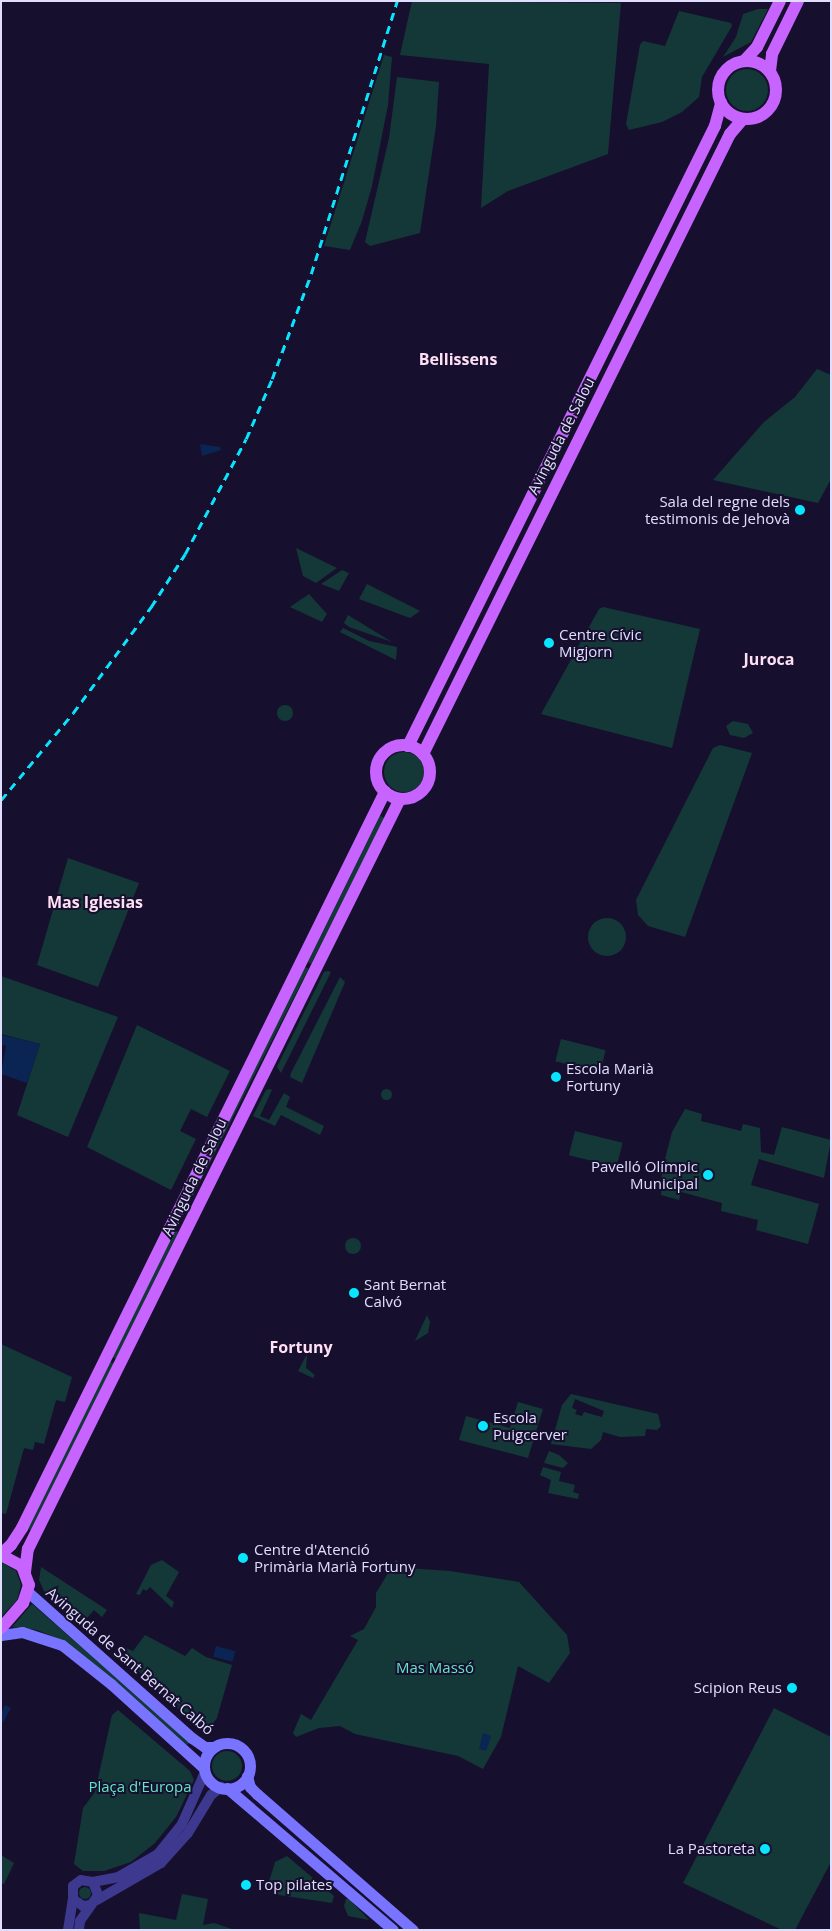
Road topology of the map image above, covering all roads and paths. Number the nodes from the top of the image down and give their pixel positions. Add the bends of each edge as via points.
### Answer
1 (780, 1) edge
2 (798, 1) edge
3 (744, 61) junction
4 (770, 71) junction
5 (721, 103) junction
6 (743, 119) junction
7 (408, 746) junction
8 (423, 754) junction
9 (385, 792) junction
10 (400, 799) junction
11 (1, 1554) edge
12 (25, 1572) junction
13 (28, 1592) junction
14 (1, 1628) edge
15 (1, 1635) edge
16 (214, 1747) junction
17 (205, 1770) junction
18 (247, 1776) junction
19 (224, 1788) junction
20 (93, 1882) junction
21 (73, 1899) junction
22 (94, 1902) junction
23 (68, 1930) edge
24 (79, 1930) edge
25 (393, 1930) edge
26 (414, 1930) edge

1 - 3 main road via 757,47
2 - 4 main road via 772,54
3 - 4 main road via 757,62
3 - 5 main road via 732,64 724,72 718,87
4 - 6 main road via 776,88 772,106 762,116
5 - 6 main road via 730,114
5 - 7 main road via 715,126
6 - 8 main road, Avinguda de Salou via 730,134
7 - 8 main road
7 - 9 main road via 388,750 381,758 376,771
8 - 10 main road via 430,770 428,784 414,797
9 - 10 main road
9 - 11 main road via 16,1540
10 - 12 main road, Avinguda de Salou via 28,1549
11 - 12 main road via 14,1559
12 - 13 main road, Avinguda de Salou
13 - 14 main road via 23,1603
13 - 16 main road, Avinguda de Sant Bernat Calbó via 192,1738 205,1747
15 - 17 main road, Avinguda de Sant Bernat Calbó via 30,1634 62,1645 96,1671
16 - 17 main road, Avinguda de Sant Bernat Calbó via 206,1756
16 - 18 main road, Avinguda de Sant Bernat Calbó via 231,1743 244,1750 249,1763
17 - 19 main road, Avinguda de Sant Bernat Calbó via 211,1782
17 - 20 street via 182,1824 158,1854 118,1877
18 - 19 main road via 238,1785
18 - 26 main road, Avinguda de Sant Bernat Calbó via 250,1787 257,1794
19 - 22 street via 211,1795 188,1833 161,1863
19 - 25 main road, Avinguda de Sant Bernat Calbó
20 - 21 street via 85,1879 74,1884
20 - 22 street via 98,1890
21 - 22 street via 83,1906
21 - 23 street
22 - 24 street via 80,1921

